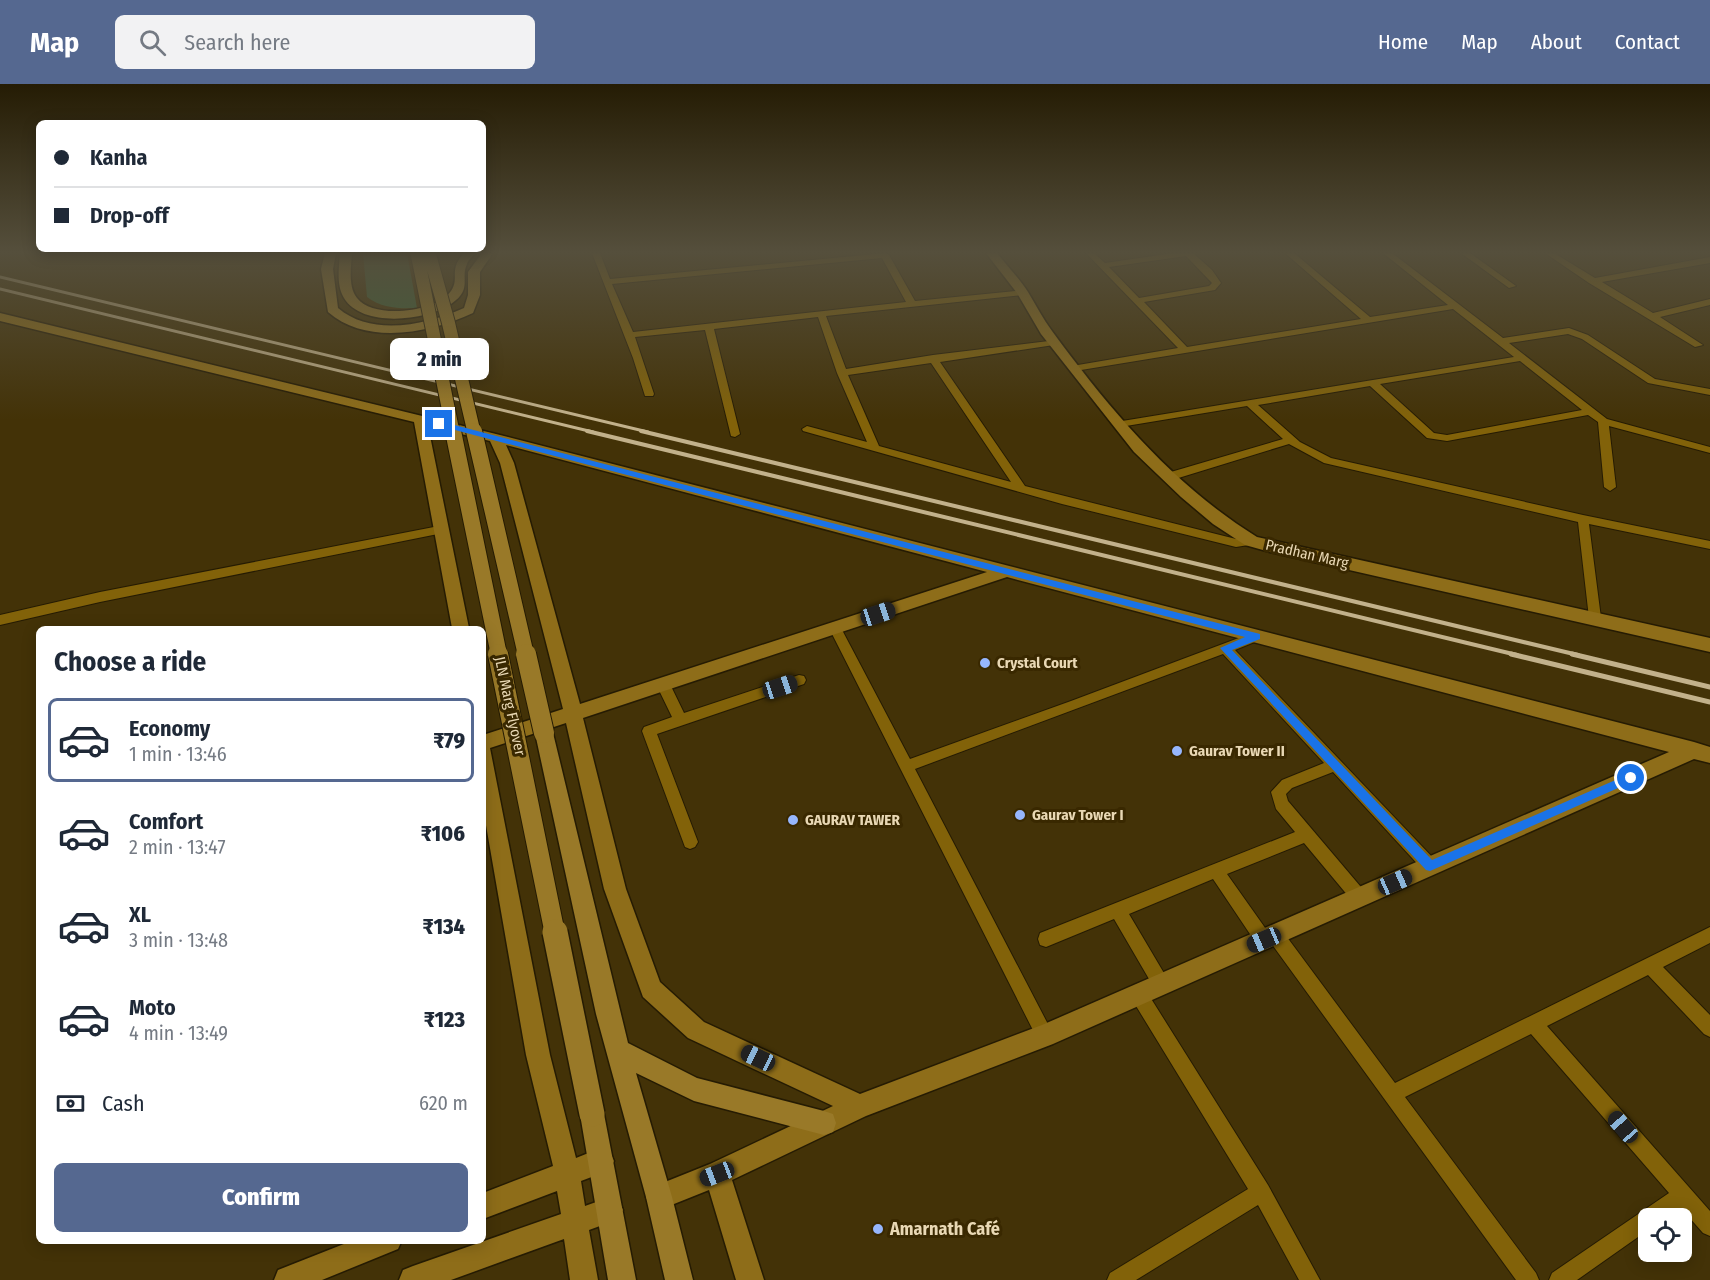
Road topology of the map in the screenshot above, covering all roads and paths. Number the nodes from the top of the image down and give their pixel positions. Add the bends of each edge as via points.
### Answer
1 (332, 309) edge
2 (366, 309) edge
3 (428, 309) edge
4 (430, 309) edge
5 (445, 309) edge
6 (469, 309) edge
7 (618, 309) edge
8 (868, 309) edge
9 (1033, 309) edge
10 (1144, 309) edge
11 (1355, 309) edge
12 (1438, 309) edge
13 (1460, 309) edge
14 (1637, 309) edge
15 (1683, 309) edge
16 (821, 314) junction
17 (0, 317) edge
18 (1650, 317) junction
19 (1368, 320) junction
20 (709, 327) junction
21 (630, 334) junction
22 (1503, 341) junction
23 (1054, 342) junction
24 (1698, 345) dead end
25 (1185, 350) junction
26 (933, 358) junction
27 (1523, 358) junction
28 (1075, 368) junction
29 (842, 373) junction
30 (1373, 383) junction
31 (1710, 392) edge
32 (649, 394) dead end
33 (1251, 404) junction
34 (1591, 411) junction
35 (420, 419) junction
36 (1603, 421) junction
37 (1120, 424) junction
38 (807, 429) dead end
39 (735, 434) dead end
40 (496, 438) junction
41 (1288, 441) junction
42 (874, 447) junction
43 (1710, 451) edge
44 (1168, 477) junction
45 (1610, 487) dead end
46 (1021, 489) junction
47 (1583, 519) junction
48 (440, 530) junction
49 (1251, 541) junction
50 (1710, 545) edge
51 (1008, 572) junction
52 (1595, 618) junction
53 (0, 620) edge
54 (460, 626) edge
55 (835, 628) junction
56 (1257, 636) junction
57 (1710, 645) edge
58 (1225, 648) junction
59 (799, 680) dead end
60 (663, 684) junction
61 (573, 713) junction
62 (680, 720) junction
63 (486, 742) edge
64 (1702, 752) edge
65 (1335, 765) junction
66 (906, 766) junction
67 (486, 769) edge
68 (1306, 835) junction
69 (690, 842) dead end
70 (1430, 866) junction
71 (1217, 872) junction
72 (1360, 898) junction
73 (1118, 911) junction
74 (1710, 935) edge
75 (1270, 937) junction
76 (1046, 939) dead end
77 (1650, 965) junction
78 (1162, 985) junction
79 (1139, 995) junction
80 (1533, 1023) junction
81 (1710, 1028) edge
82 (1045, 1036) junction
83 (618, 1050) junction
84 (1392, 1094) junction
85 (860, 1106) junction
86 (824, 1123) junction
87 (601, 1161) junction
88 (567, 1172) junction
89 (717, 1174) junction
90 (1261, 1192) junction
91 (1683, 1195) junction
92 (659, 1197) junction
93 (486, 1205) edge
94 (1664, 1208) edge
95 (610, 1210) junction
96 (575, 1224) junction
97 (1638, 1226) edge
98 (1710, 1226) edge
99 (379, 1244) edge
100 (288, 1280) edge
101 (412, 1280) edge
102 (584, 1280) edge
103 (622, 1280) edge
104 (679, 1280) edge
105 (750, 1280) edge
106 (1117, 1280) edge
107 (1310, 1280) edge
108 (1529, 1280) edge
109 (1559, 1280) edge

1 - 6 main road via 349,322 371,328 438,322
2 - 4 main road via 392,315
3 - 87 main road, JLN Marg Flyover, bridge
5 - 83 main road, JLN Marg Flyover, bridge
7 - 21 street
8 - 16 street
9 - 23 street, Pradhan Marg
10 - 25 street
11 - 19 street
12 - 19 street
13 - 22 street
14 - 18 street
15 - 18 street
16 - 20 street
16 - 29 street
17 - 35 street
18 - 24 street
19 - 25 street
20 - 21 street
20 - 39 street
21 - 32 street
22 - 27 street
22 - 31 street via 1569,331 1585,337 1652,381
23 - 26 street
23 - 28 street, Pradhan Marg
25 - 28 street
26 - 29 street
26 - 46 street
27 - 30 street
27 - 34 street
28 - 37 street, Pradhan Marg
29 - 42 street
30 - 33 street
30 - 34 street via 1431,436 1447,438
33 - 37 street
33 - 41 street
34 - 36 street
35 - 40 street
35 - 48 street
36 - 43 street
36 - 45 street
37 - 44 street, Pradhan Marg
38 - 42 street
40 - 51 street
40 - 61 street via 507,463
41 - 44 street
41 - 47 street via 1309,455 1355,469
42 - 46 street
44 - 49 street, Pradhan Marg via 1218,520
46 - 49 street via 1236,543
47 - 50 street
47 - 52 street
48 - 53 street
48 - 54 street
49 - 52 street, Pradhan Marg
51 - 55 street
51 - 56 street
52 - 57 street, Pradhan Marg
55 - 60 street
55 - 66 street
56 - 58 street
56 - 64 street
58 - 65 street
58 - 66 street
59 - 62 street
60 - 61 street
60 - 62 street
61 - 63 street
61 - 85 street via 615,889 651,989 696,1030
62 - 69 street via 650,731
64 - 70 street
65 - 68 street via 1287,784 1278,792 1281,804
65 - 70 street
66 - 82 street
67 - 88 street via 538,1055
68 - 71 street
68 - 72 street
70 - 72 street
71 - 73 street
71 - 75 street
72 - 75 street
73 - 76 street
73 - 78 street
74 - 77 street
75 - 78 street
75 - 84 street
77 - 80 street
77 - 81 street
78 - 79 street
79 - 82 street
79 - 90 street
80 - 84 street
80 - 91 street
82 - 85 street
83 - 86 main road via 694,1089
83 - 92 main road, JLN Marg Flyover
84 - 108 street
85 - 86 street
86 - 89 street
87 - 88 street
87 - 95 main road, JLN Marg Flyover
88 - 93 street
88 - 96 street
89 - 92 street
89 - 105 street
90 - 106 street
90 - 107 street
91 - 94 street
91 - 98 street
92 - 104 main road, JLN Marg Flyover
95 - 96 street
95 - 103 main road, JLN Marg Flyover
96 - 101 street
96 - 102 street
97 - 109 street
99 - 100 street

